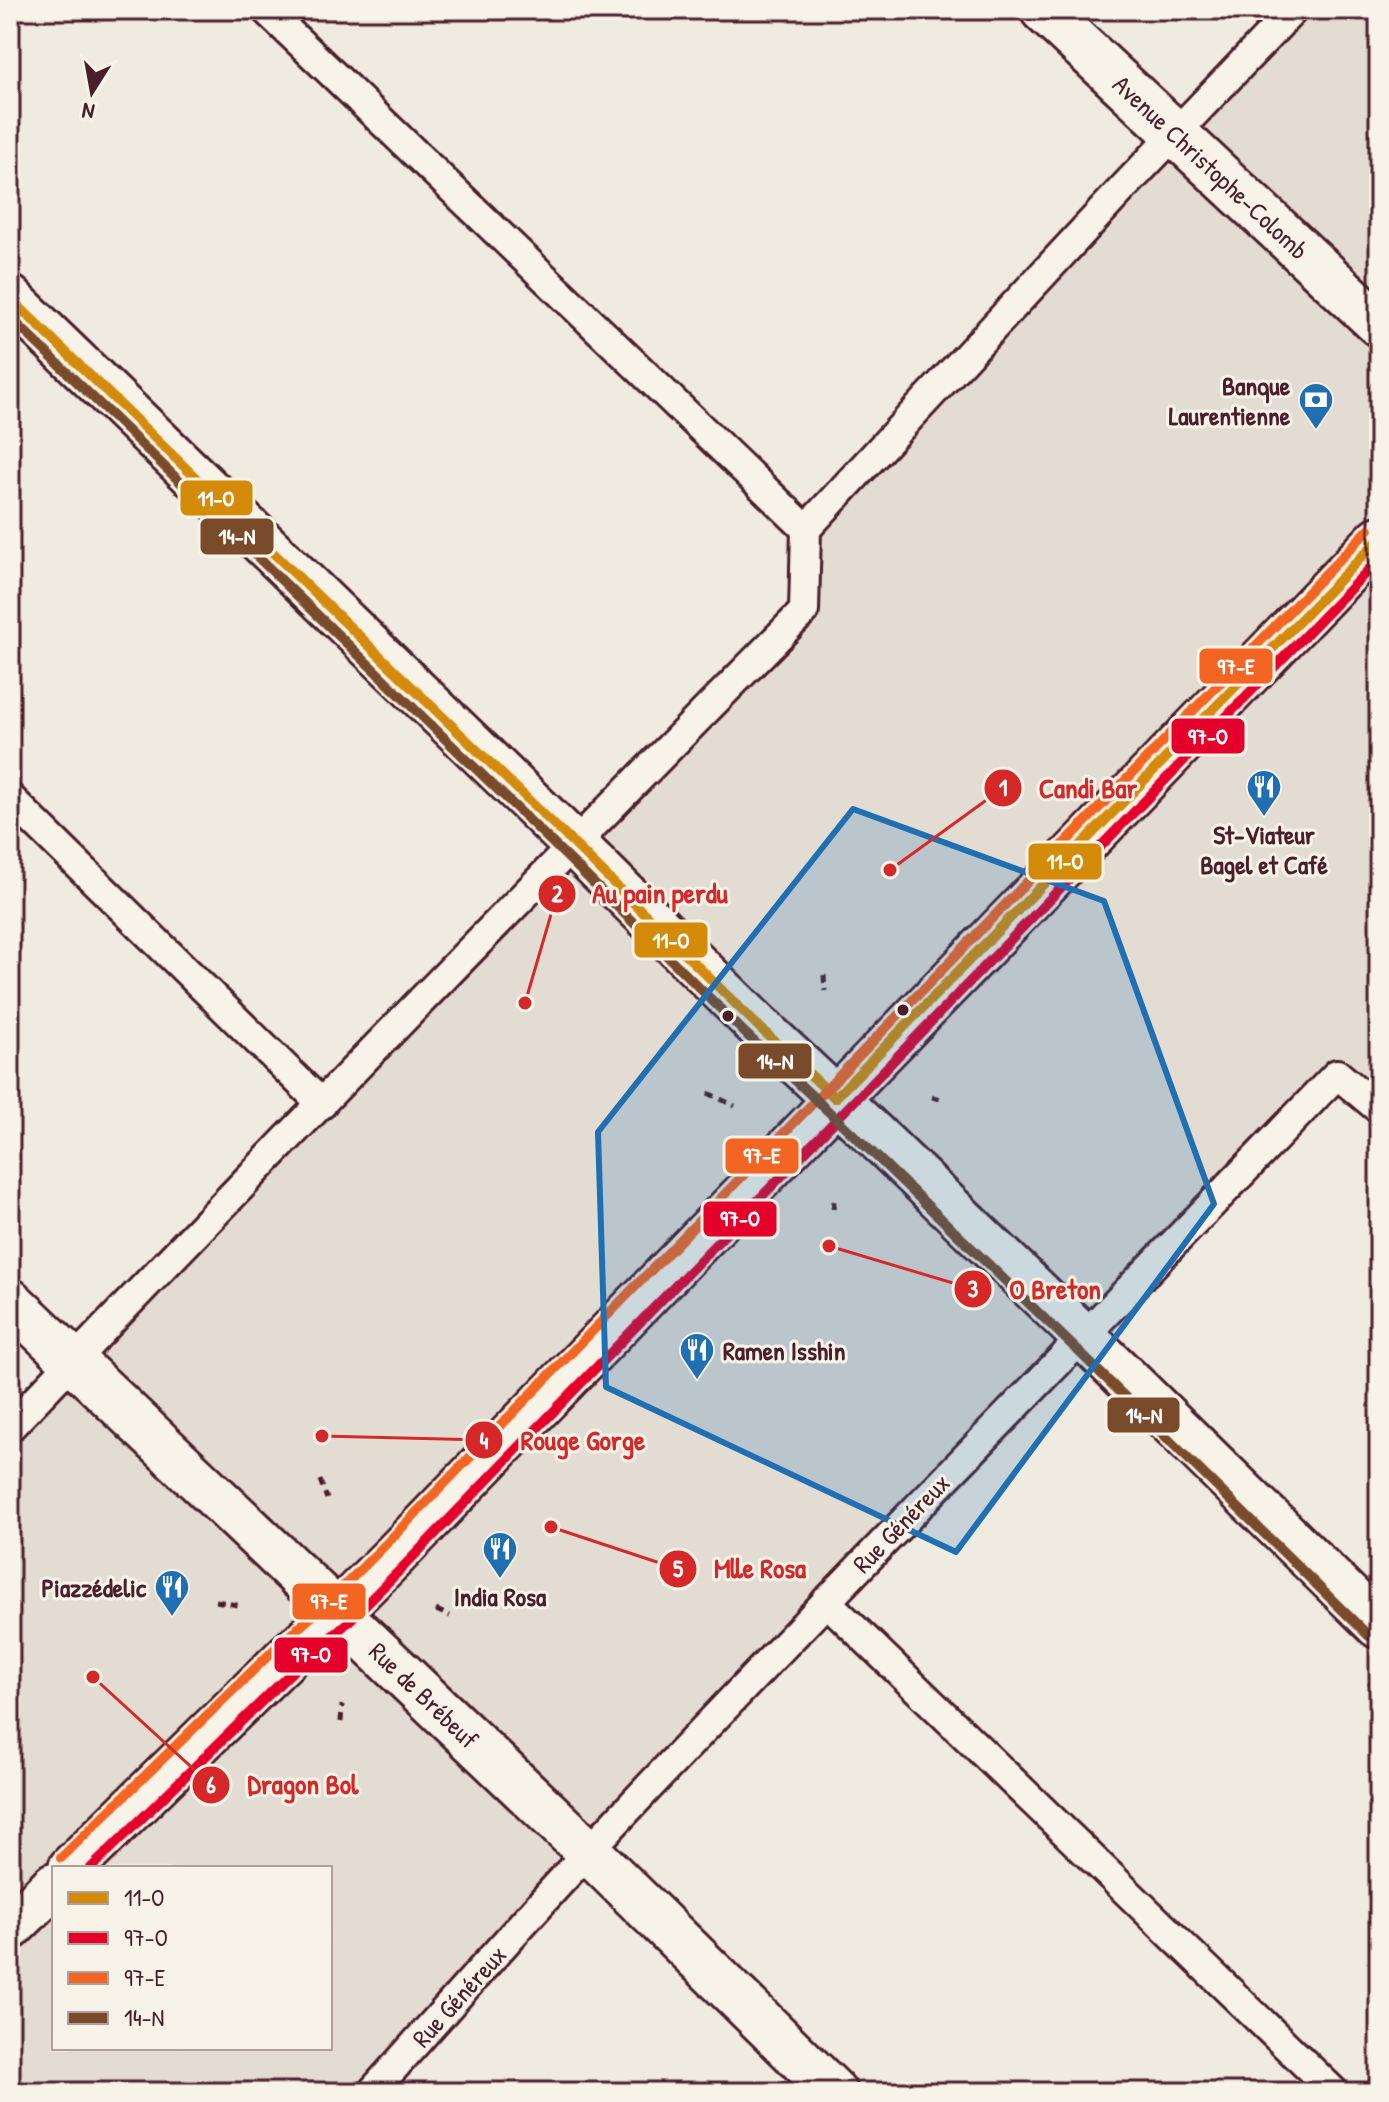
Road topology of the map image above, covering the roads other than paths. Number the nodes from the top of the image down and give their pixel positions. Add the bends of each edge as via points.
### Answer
1 (266, 10) edge
2 (1043, 10) edge
3 (1293, 10) edge
4 (1175, 134) junction
5 (10, 298) edge
6 (1379, 324) edge
7 (806, 529) junction
8 (1379, 539) edge
9 (10, 798) edge
10 (574, 844) junction
11 (835, 1098) junction
12 (322, 1104) junction
13 (1379, 1109) edge
14 (10, 1301) edge
15 (1084, 1337) junction
16 (72, 1362) junction
17 (10, 1427) edge
18 (826, 1601) junction
19 (337, 1613) junction
20 (1379, 1626) edge
21 (589, 1852) junction
22 (73, 1866) edge
23 (52, 1887) edge
24 (10, 1928) edge
25 (372, 2092) edge
26 (834, 2092) edge
27 (1334, 2092) edge

1 - 7 lane
2 - 4 street, Avenue Christophe-Colomb
3 - 4 lane
4 - 6 street, Avenue Christophe-Colomb
4 - 7 lane
5 - 10 street
7 - 10 lane via 804,611
8 - 11 street
9 - 12 lane
10 - 11 street
10 - 12 lane
11 - 15 street
11 - 19 street
12 - 16 lane
13 - 15 lane, Rue Généreux via 1337,1074
14 - 16 street, Rue de Brébeuf
15 - 18 lane, Rue Généreux
15 - 20 street
16 - 17 lane
16 - 19 street, Rue de Brébeuf
18 - 21 lane, Rue Généreux
18 - 27 lane
19 - 21 street, Rue de Brébeuf
19 - 22 street
21 - 25 lane, Rue Généreux
21 - 26 street, Rue de Brébeuf
23 - 24 street

